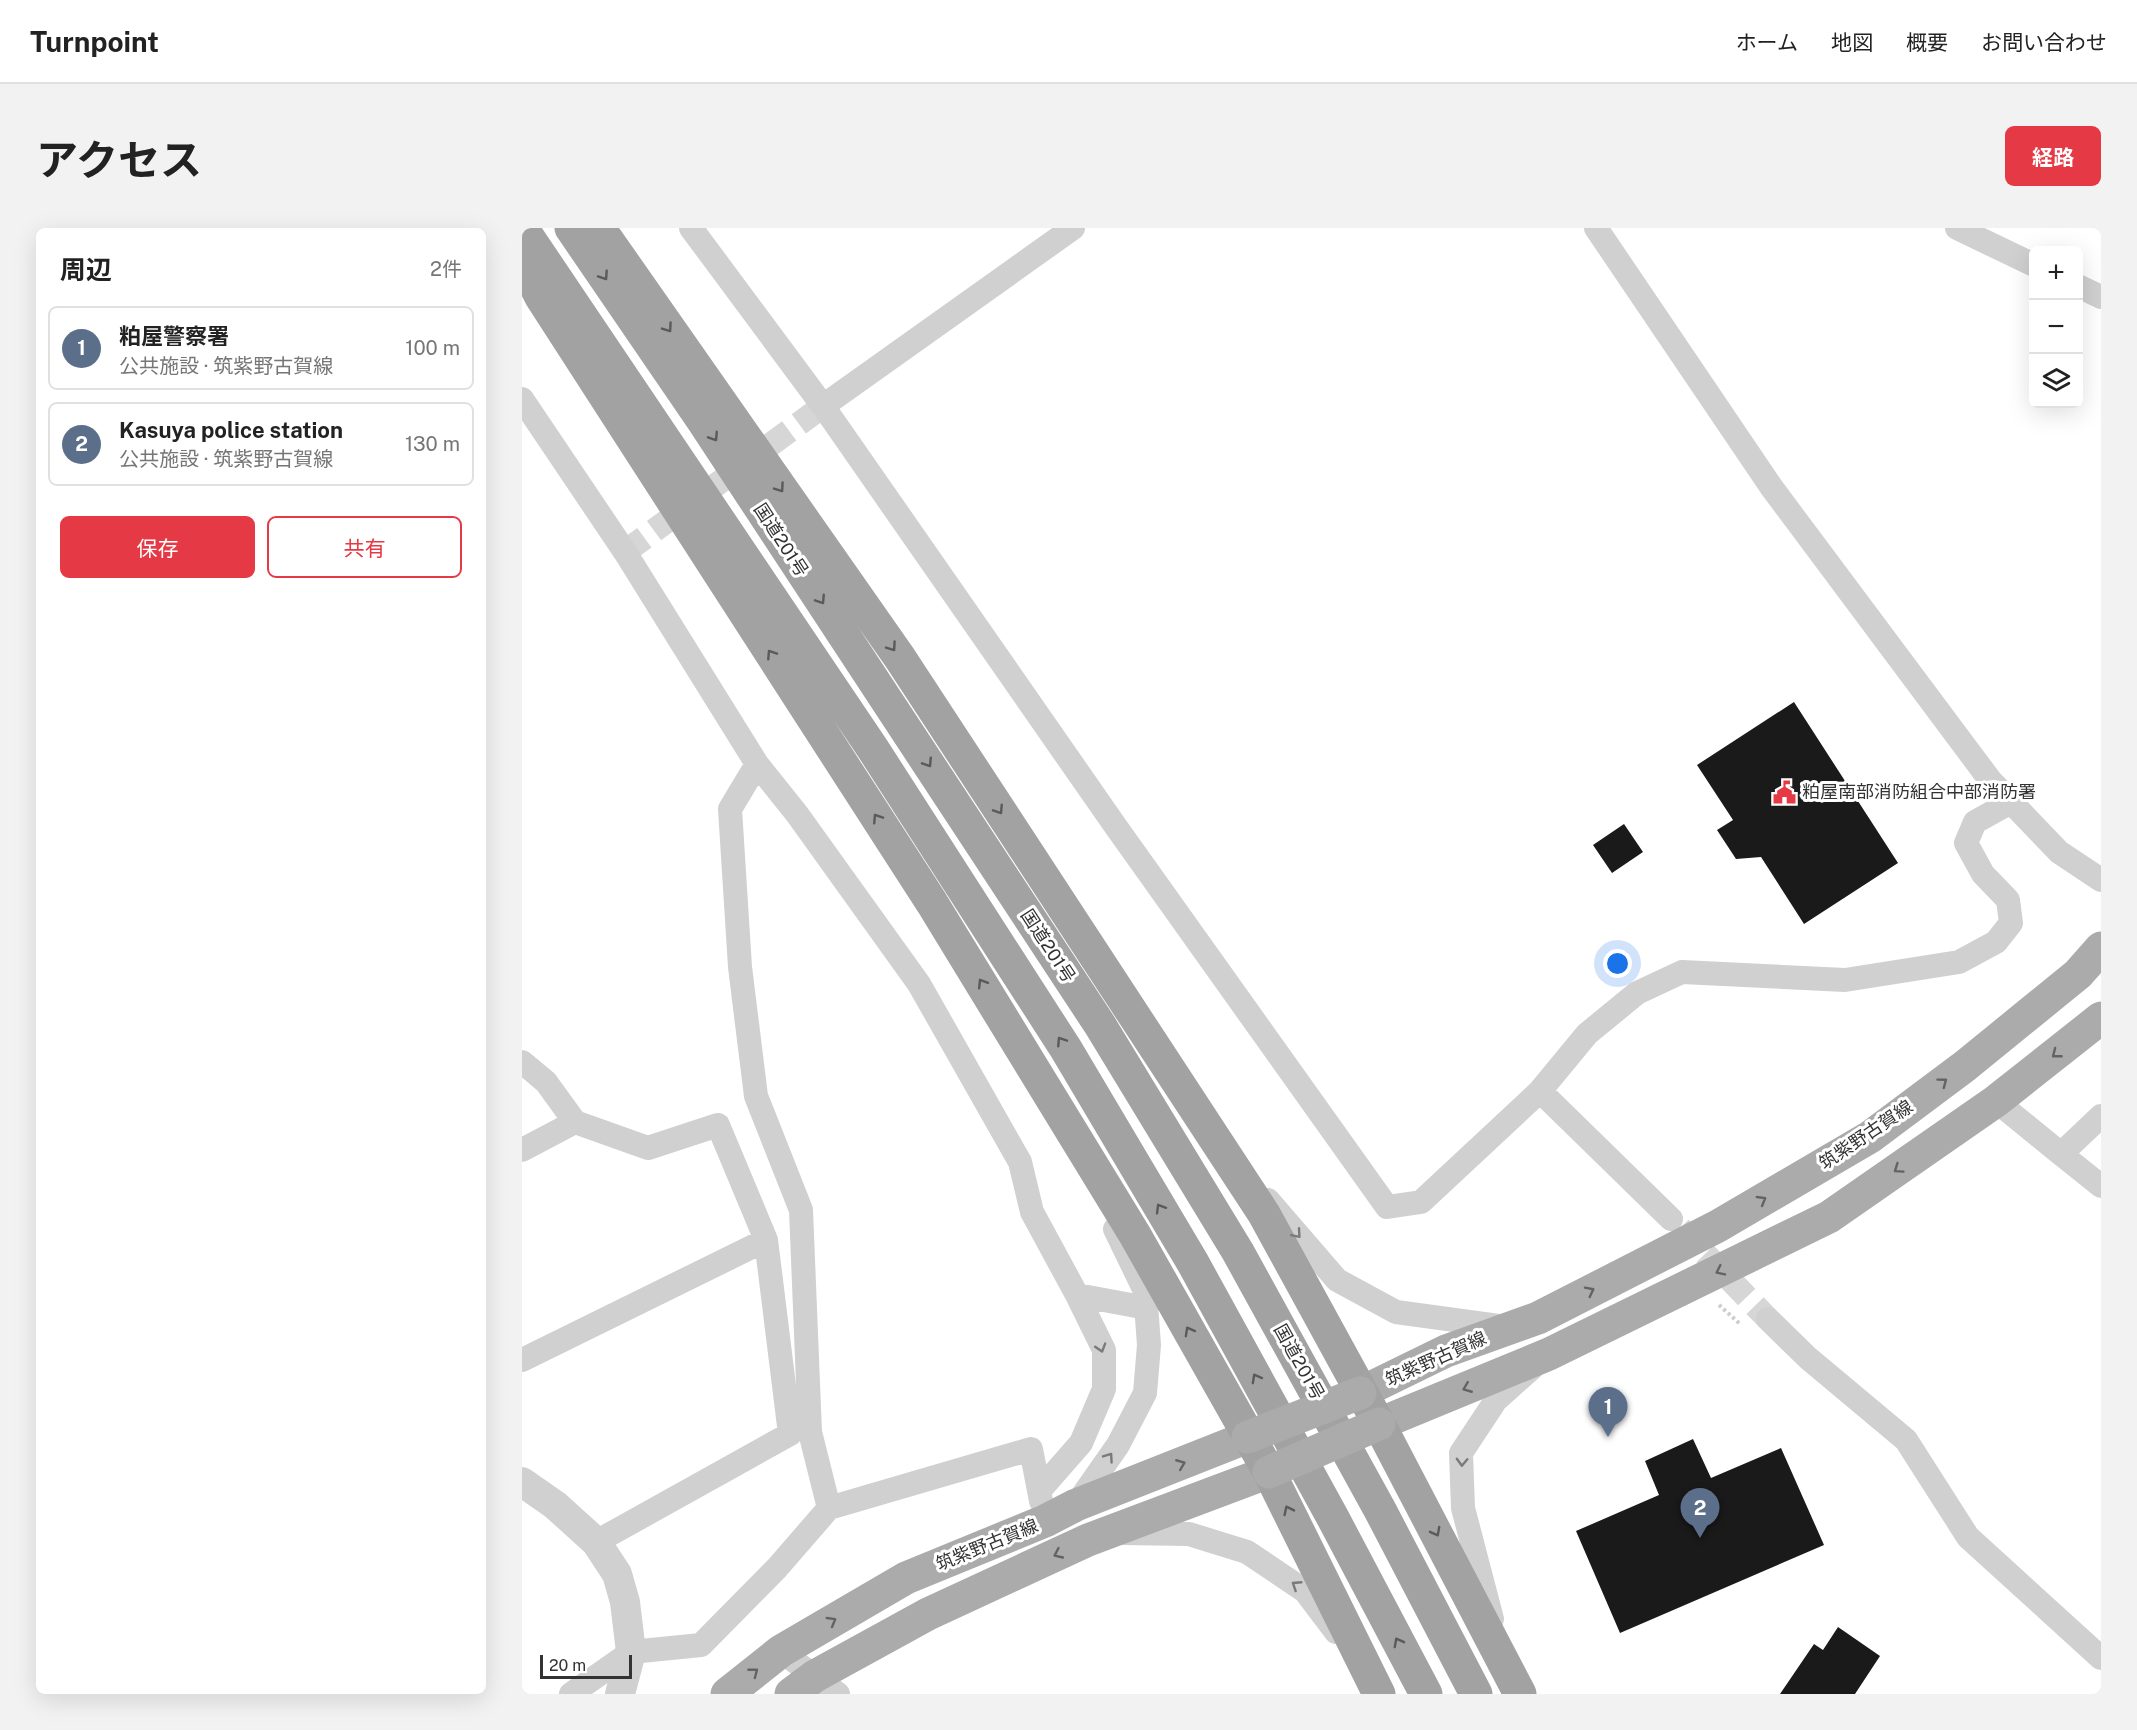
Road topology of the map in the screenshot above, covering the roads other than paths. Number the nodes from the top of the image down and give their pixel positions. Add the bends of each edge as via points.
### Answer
1 (522, 228) edge
2 (570, 228) edge
3 (599, 228) edge
4 (691, 228) edge
5 (1073, 228) edge
6 (1596, 228) edge
7 (1957, 228) edge
8 (522, 261) edge
9 (2029, 263) edge
10 (2083, 288) edge
11 (2101, 297) edge
12 (522, 399) edge
13 (823, 406) junction
14 (757, 764) junction
15 (2011, 802) junction
16 (2101, 880) edge
17 (2101, 948) edge
18 (1002, 1014) junction
19 (2101, 1018) edge
20 (522, 1062) edge
21 (1540, 1091) junction
22 (1996, 1101) junction
23 (2101, 1116) edge
24 (574, 1122) junction
25 (1216, 1142) junction
26 (522, 1150) edge
27 (2061, 1154) junction
28 (2101, 1186) edge
29 (1671, 1219) tunnel mouth
30 (766, 1240) junction
31 (1077, 1295) junction
32 (1147, 1308) junction
33 (1768, 1319) tunnel mouth
34 (1511, 1327) junction
35 (1549, 1354) junction
36 (522, 1360) edge
37 (1360, 1393) junction
38 (1380, 1424) junction
39 (1248, 1437) junction
40 (1269, 1472) junction
41 (522, 1482) edge
42 (1076, 1505) junction
43 (1042, 1506) junction
44 (829, 1508) junction
45 (1088, 1540) junction
46 (596, 1542) junction
47 (781, 1651) junction
48 (631, 1652) junction
49 (1500, 1653) junction
50 (2101, 1658) edge
51 (1375, 1687) edge
52 (815, 1688) edge
53 (571, 1694) edge
54 (620, 1694) edge
55 (727, 1694) edge
56 (1426, 1694) edge
57 (1476, 1694) edge
58 (1520, 1694) edge

56 -> 1 highway via 1198,1273 1066,1049 873,749
2 -> 57 highway, 国道201号 via 709,430 1100,1024 1238,1252
3 -> 25 highway via 900,658
4 - 13 street
5 - 13 street
6 - 15 street via 1772,488 1990,780
7 - 9 street
18 -> 8 highway via 541,297
10 - 11 street
12 - 14 street via 625,552
13 - 21 street via 1387,1207 1421,1202
14 - 31 street via 920,984 1020,1162 1032,1212
14 - 44 street via 730,809 740,967 756,1096 801,1210 810,1431
15 - 16 street via 2059,852
15 - 21 street via 1975,822 1966,843 1983,874 2008,900 2011,923 1996,942 1959,962 1845,980 1682,972 1637,993 1587,1034
34 -> 17 main road, 筑紫野古賀線 via 1538,1318 1718,1226 1870,1137 2079,974
18 - 32 street via 1145,1291
39 -> 18 highway via 1135,1235
19 -> 22 main road, 筑紫野古賀線
20 - 24 street via 546,1082
21 - 29 street
22 - 27 street
22 -> 35 main road, 筑紫野古賀線 via 1829,1217
23 - 27 street
24 - 26 street
24 - 30 street via 648,1148 718,1125
25 -> 34 street via 1337,1280 1396,1312
25 - 37 highway via 1264,1214
27 - 28 street
30 - 36 street
30 - 46 street via 790,1434
31 - 32 street
31 -> 43 street via 1104,1350 1104,1389 1081,1443
42 -> 32 street via 1118,1445 1145,1393
33 - 50 street via 1906,1440 1968,1537
34 - 37 main road, 筑紫野古賀線 via 1446,1351
35 -> 38 main road, 筑紫野古賀線
35 -> 49 street via 1496,1400 1461,1453 1462,1508
37 - 38 highway
37 - 39 main road, 筑紫野古賀線, bridge
38 - 40 main road, 筑紫野古賀線, bridge
38 -> 49 highway
39 - 40 highway
42 -> 39 main road, 筑紫野古賀線
40 - 45 main road, 筑紫野古賀線
51 -> 40 highway
41 - 46 street
42 - 43 main road, 筑紫野古賀線
43 - 44 street via 1031,1449
47 -> 43 main road, 筑紫野古賀線 via 906,1578
44 - 48 street via 701,1645
51 -> 45 street via 1305,1591 1247,1552 1189,1534 1119,1533
45 -> 52 main road, 筑紫野古賀線 via 927,1614
46 - 48 street via 617,1574
47 - 52 street
55 -> 47 main road, 筑紫野古賀線
48 - 53 street
48 - 54 street
49 - 58 highway

